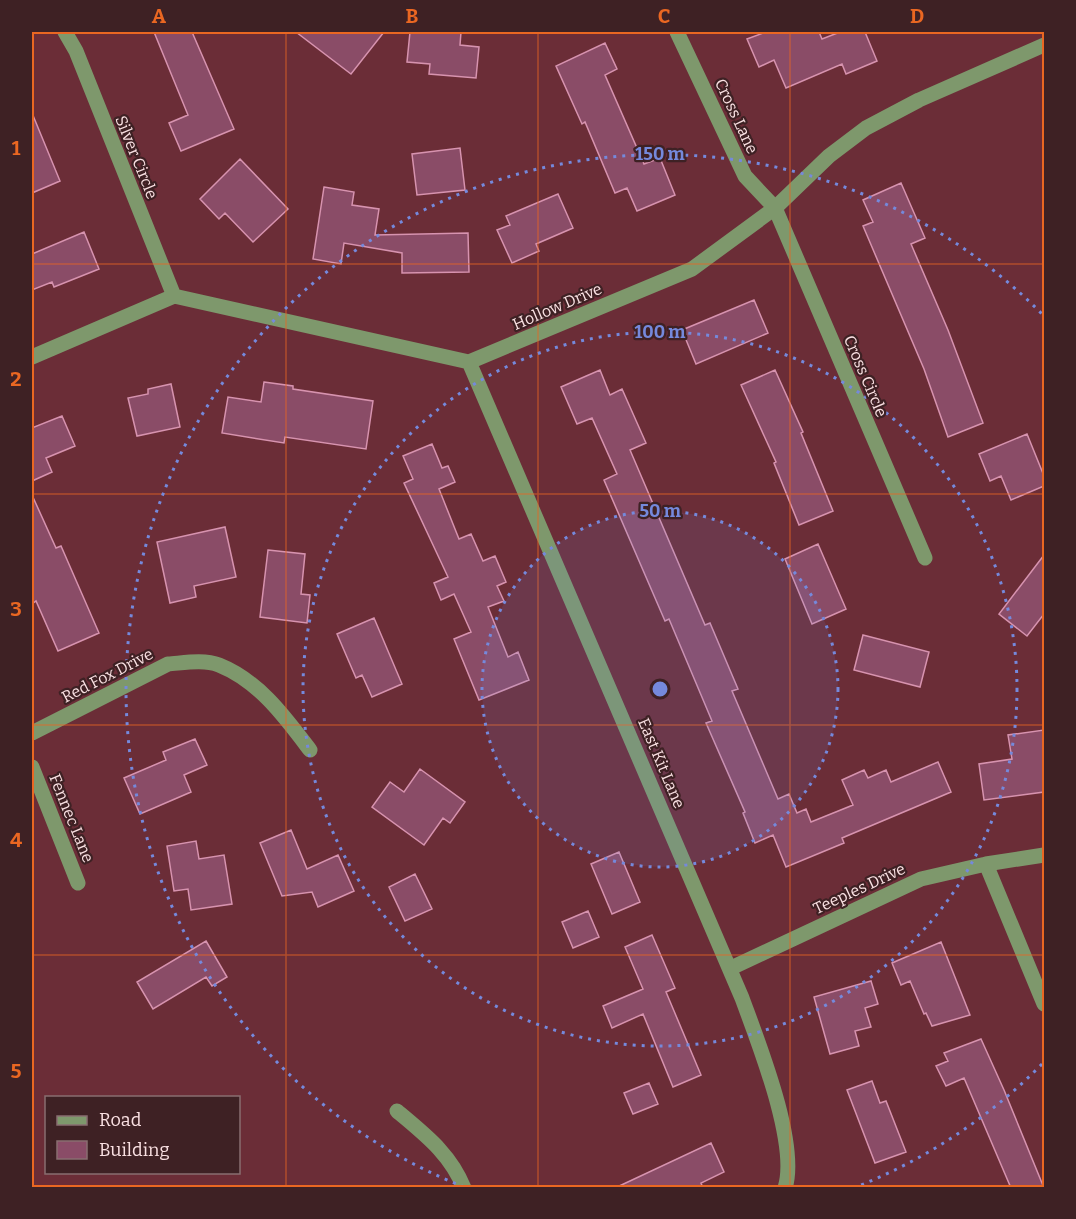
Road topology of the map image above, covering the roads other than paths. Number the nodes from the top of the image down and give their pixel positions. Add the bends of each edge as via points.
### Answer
1 (65, 32) edge
2 (677, 32) edge
3 (1044, 45) edge
4 (775, 208) junction
5 (174, 296) junction
6 (32, 357) edge
7 (469, 362) junction
8 (925, 558) dead end
9 (32, 733) edge
10 (310, 750) dead end
11 (32, 767) edge
12 (1044, 855) edge
13 (986, 864) junction
14 (78, 883) dead end
15 (731, 968) junction
16 (1044, 1004) edge
17 (397, 1111) dead end
18 (464, 1188) edge
19 (785, 1188) edge

1 - 5 street, Silver Circle
2 - 4 street, Cross Lane via 745,176
3 - 4 street, Hollow Drive via 866,128 829,156
4 - 7 street, Hollow Drive via 692,269
4 - 8 street, Cross Circle
5 - 6 street
5 - 7 street
7 - 15 street, East Kit Lane
9 - 10 street, Red Fox Drive via 168,664 189,662 217,664 249,683 278,707
11 - 14 street, Fennec Lane
12 - 13 street, Teeples Drive
13 - 15 street, Teeples Drive via 921,879
13 - 16 street
15 - 19 street, East Kit Lane via 769,1072 789,1174
17 - 18 street via 438,1145 456,1168

